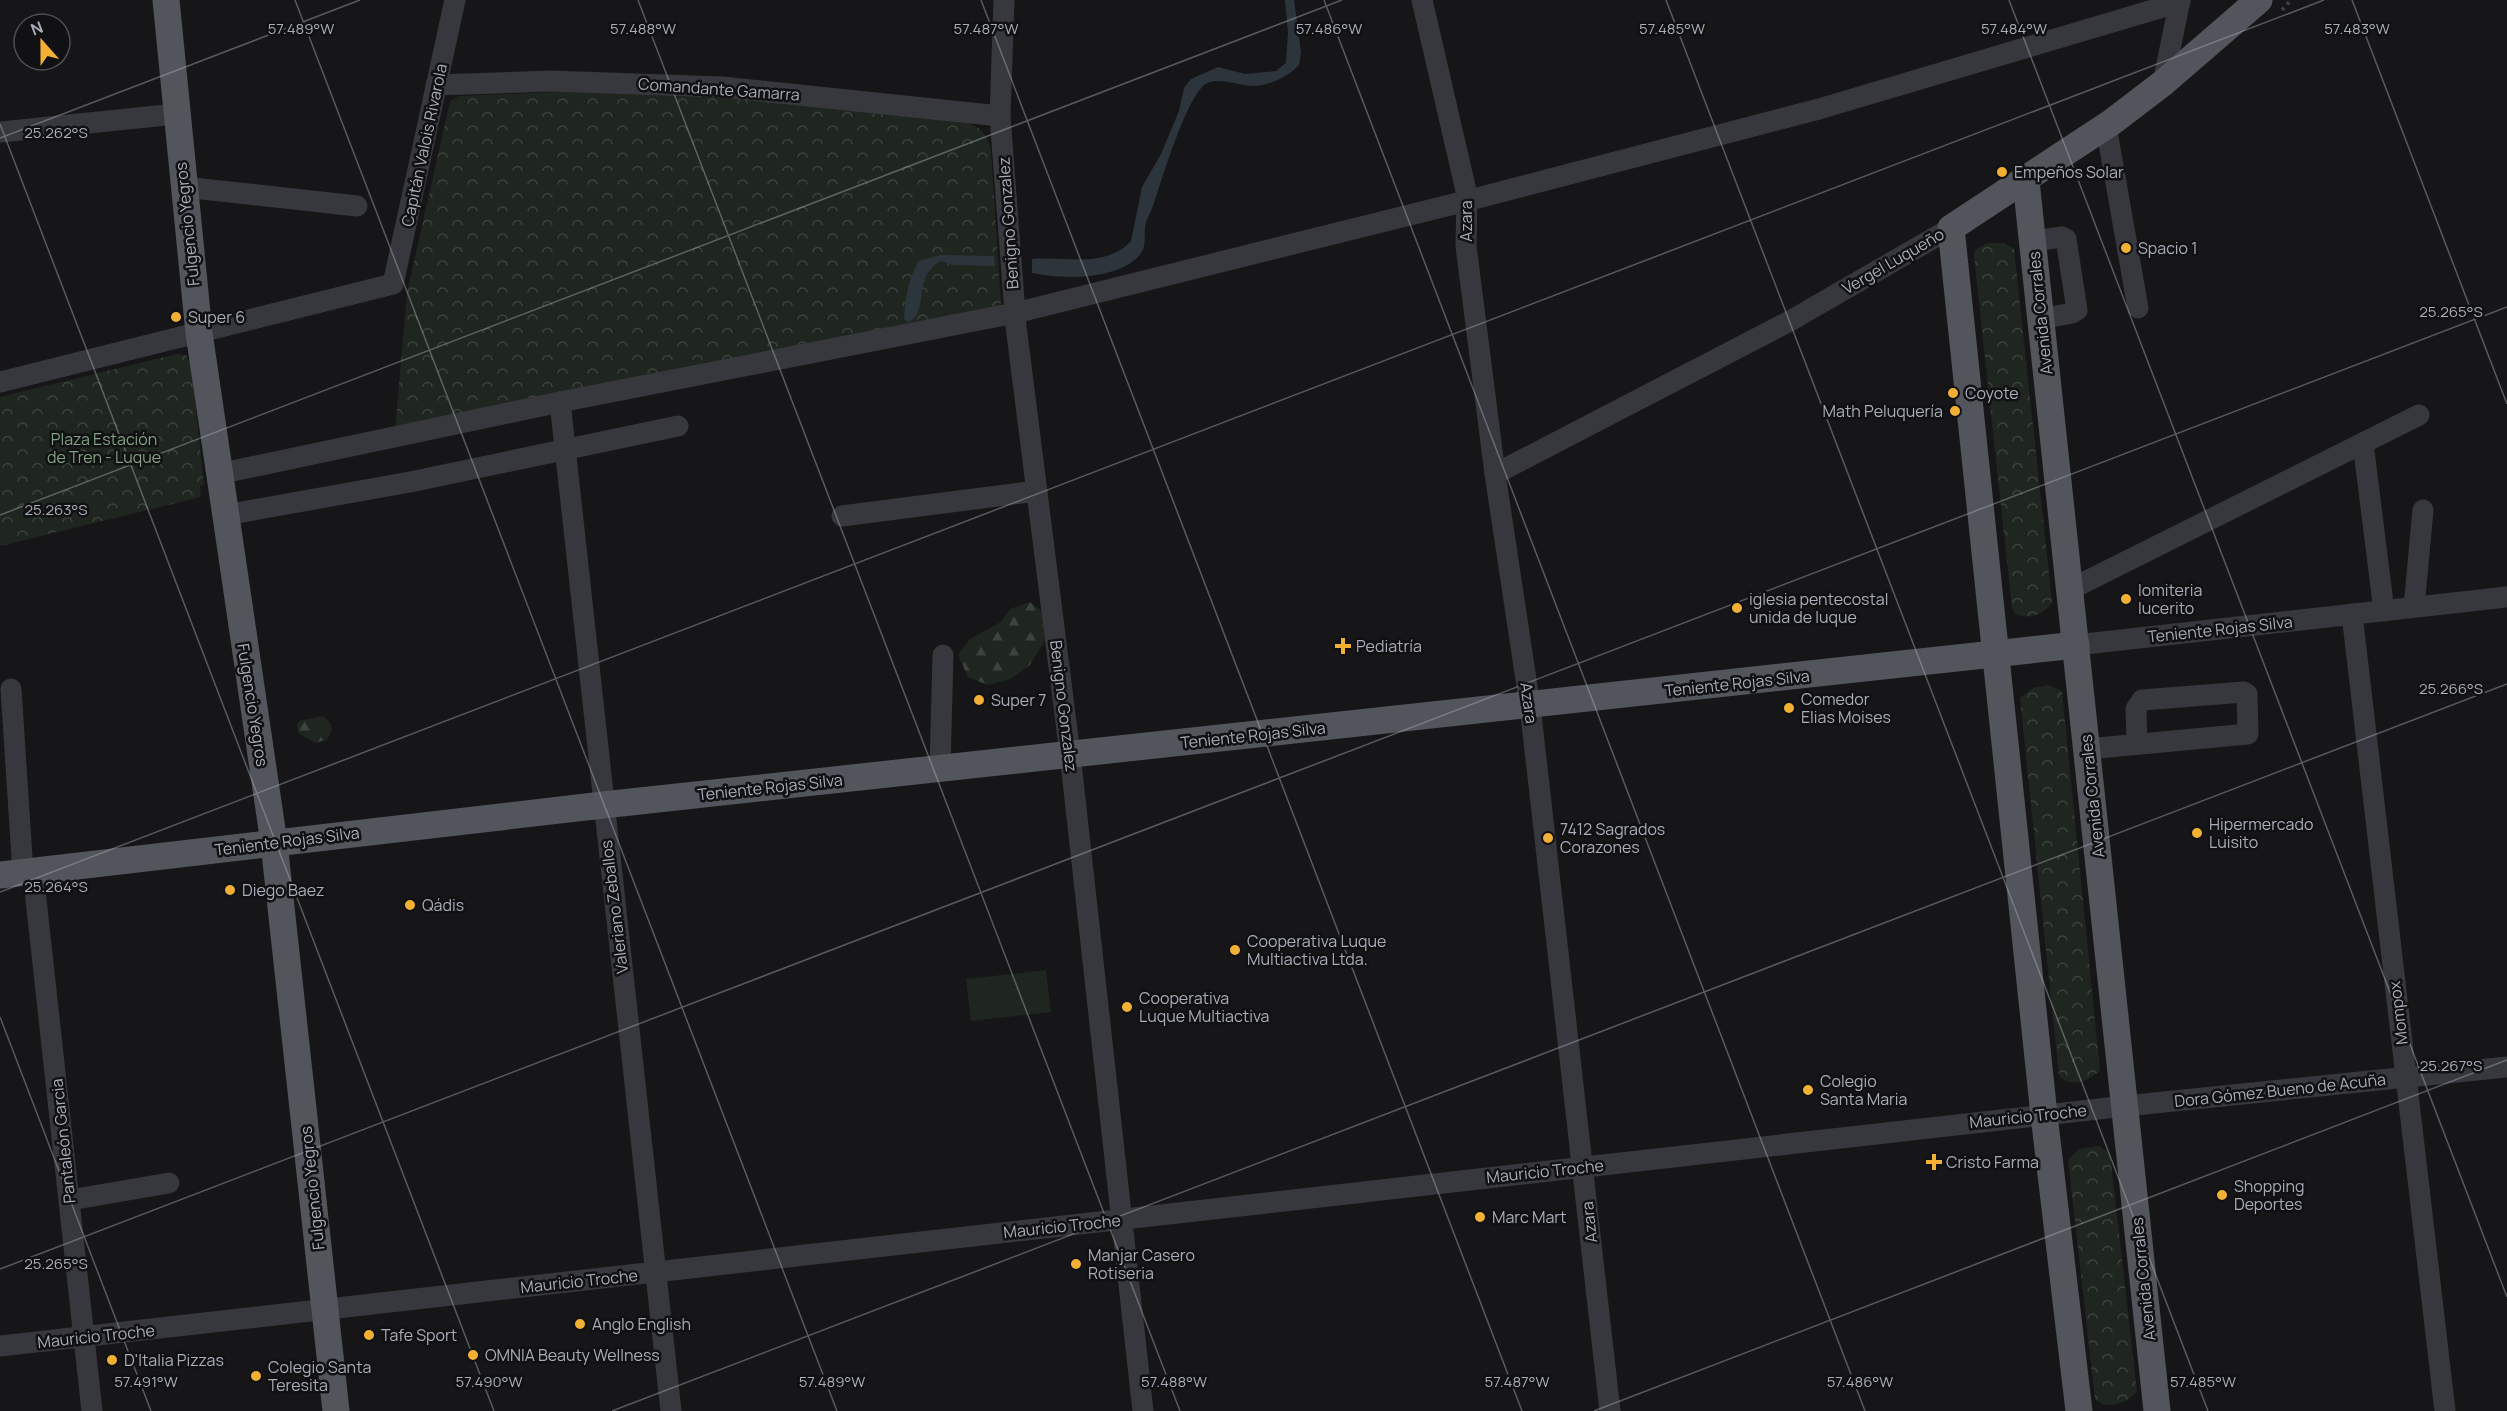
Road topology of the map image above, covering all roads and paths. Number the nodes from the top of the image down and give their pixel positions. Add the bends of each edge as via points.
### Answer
1 (166, 0) edge
2 (455, 0) edge
3 (1004, 0) edge
4 (1422, 0) edge
5 (2259, 0) edge
6 (2180, 1) edge
7 (2163, 83) junction
8 (436, 85) junction
9 (176, 114) junction
10 (1000, 116) junction
11 (2106, 126) junction
12 (0, 132) edge
13 (2026, 181) junction
14 (184, 187) junction
15 (1466, 201) junction
16 (357, 206) dead end
17 (1951, 228) junction
18 (2032, 241) junction
19 (2138, 308) dead end
20 (1015, 313) junction
21 (2041, 319) junction
22 (199, 333) junction
23 (0, 382) edge
24 (560, 402) junction
25 (2419, 415) dead end
26 (678, 426) dead end
27 (2364, 443) junction
28 (564, 450) junction
29 (218, 474) junction
30 (1495, 474) junction
31 (1037, 491) junction
32 (2423, 510) dead end
33 (225, 515) junction
34 (842, 516) dead end
35 (2069, 590) junction
36 (2507, 597) edge
37 (2414, 608) junction
38 (2384, 611) junction
39 (2352, 614) junction
40 (2076, 645) junction
41 (1996, 654) junction
42 (943, 655) dead end
43 (11, 689) dead end
44 (1530, 706) junction
45 (2137, 744) junction
46 (2087, 749) junction
47 (1070, 754) junction
48 (940, 768) junction
49 (603, 805) junction
50 (274, 843) junction
51 (19, 873) edge
52 (2507, 1067) edge
53 (2406, 1078) junction
54 (2125, 1106) junction
55 (2044, 1115) junction
56 (1583, 1167) junction
57 (169, 1183) dead end
58 (70, 1200) junction
59 (1122, 1219) junction
60 (657, 1272) junction
61 (325, 1310) junction
62 (84, 1337) junction
63 (0, 1346) edge
64 (92, 1411) edge
65 (336, 1411) edge
66 (670, 1411) edge
67 (1143, 1411) edge
68 (1610, 1411) edge
69 (2079, 1411) edge
70 (2157, 1411) edge
71 (2445, 1411) edge

1 - 9 main road, Fulgencio Yegros
2 - 8 street, Capitán Valois Rivarola
3 - 10 street, Benigno Gonzalez
4 - 15 street, Azara
5 - 7 main road, Vergel Luqueño
6 - 7 street
6 - 15 street via 1819,109
7 - 11 main road, Vergel Luqueño
8 - 10 street, Comandante Gamarra via 551,81 722,87
8 - 22 street, Capitán Valois Rivarola via 397,278 390,287
9 - 12 street
9 - 14 main road, Fulgencio Yegros
10 - 20 street, Benigno Gonzalez
11 - 13 main road, Vergel Luqueño
11 - 19 street
13 - 17 main road, Vergel Luqueño
13 - 18 main road, Avenida Corrales
14 - 16 street
14 - 22 main road, Fulgencio Yegros
15 - 20 street
15 - 30 street, Azara via 1466,246
17 - 30 street, Vergel Luqueño via 1790,321
17 - 41 main road
18 - 21 main road, Avenida Corrales
18 - 21 street via 2067,239 2076,310
20 - 24 street
20 - 31 street, Benigno Gonzalez
21 - 35 main road, Avenida Corrales
22 - 23 street
22 - 29 main road, Fulgencio Yegros
24 - 28 street, Valeriano Zeballos
24 - 29 street
25 - 27 street
26 - 28 street
27 - 35 street
27 - 38 street
28 - 33 street
28 - 49 street, Valeriano Zeballos
29 - 33 main road, Fulgencio Yegros
30 - 44 street, Azara
31 - 34 street
31 - 47 street, Benigno Gonzalez
32 - 37 street
33 - 50 main road, Fulgencio Yegros
35 - 40 main road, Avenida Corrales
36 - 37 street, Teniente Rojas Silva
37 - 38 street, Teniente Rojas Silva
38 - 39 street, Teniente Rojas Silva
39 - 40 street, Teniente Rojas Silva
39 - 53 street, Mompox
40 - 41 main road, Teniente Rojas Silva
40 - 46 main road, Avenida Corrales
41 - 44 main road, Teniente Rojas Silva
41 - 55 main road
42 - 48 street
43 - 51 street, Pantaleón Garcia
44 - 47 main road, Teniente Rojas Silva
44 - 56 street, Azara
45 - 45 street via 2249,734 2247,694 2142,700 2136,709
45 - 46 street
46 - 54 main road, Avenida Corrales
47 - 48 main road, Teniente Rojas Silva
47 - 59 street, Benigno Gonzalez
48 - 49 main road, Teniente Rojas Silva
49 - 50 main road, Teniente Rojas Silva
49 - 60 street, Valeriano Zeballos
50 - 51 main road, Teniente Rojas Silva
50 - 61 main road, Fulgencio Yegros
51 - 58 street, Pantaleón Garcia
52 - 53 street, Dora Gómez Bueno de Acuña
53 - 54 street, Dora Gómez Bueno de Acuña
53 - 71 street, Mompox
54 - 55 street, Mauricio Troche
54 - 70 main road, Avenida Corrales
55 - 56 street, Mauricio Troche
55 - 69 main road
56 - 59 street, Mauricio Troche
56 - 68 street, Azara
57 - 58 street
58 - 62 street, Pantaleón Garcia
59 - 60 street, Mauricio Troche
59 - 67 street, Benigno Gonzalez
60 - 61 street, Mauricio Troche
60 - 66 street, Valeriano Zeballos
61 - 62 street, Mauricio Troche
61 - 65 main road, Fulgencio Yegros
62 - 63 street, Mauricio Troche
62 - 64 street, Pantaleón Garcia

